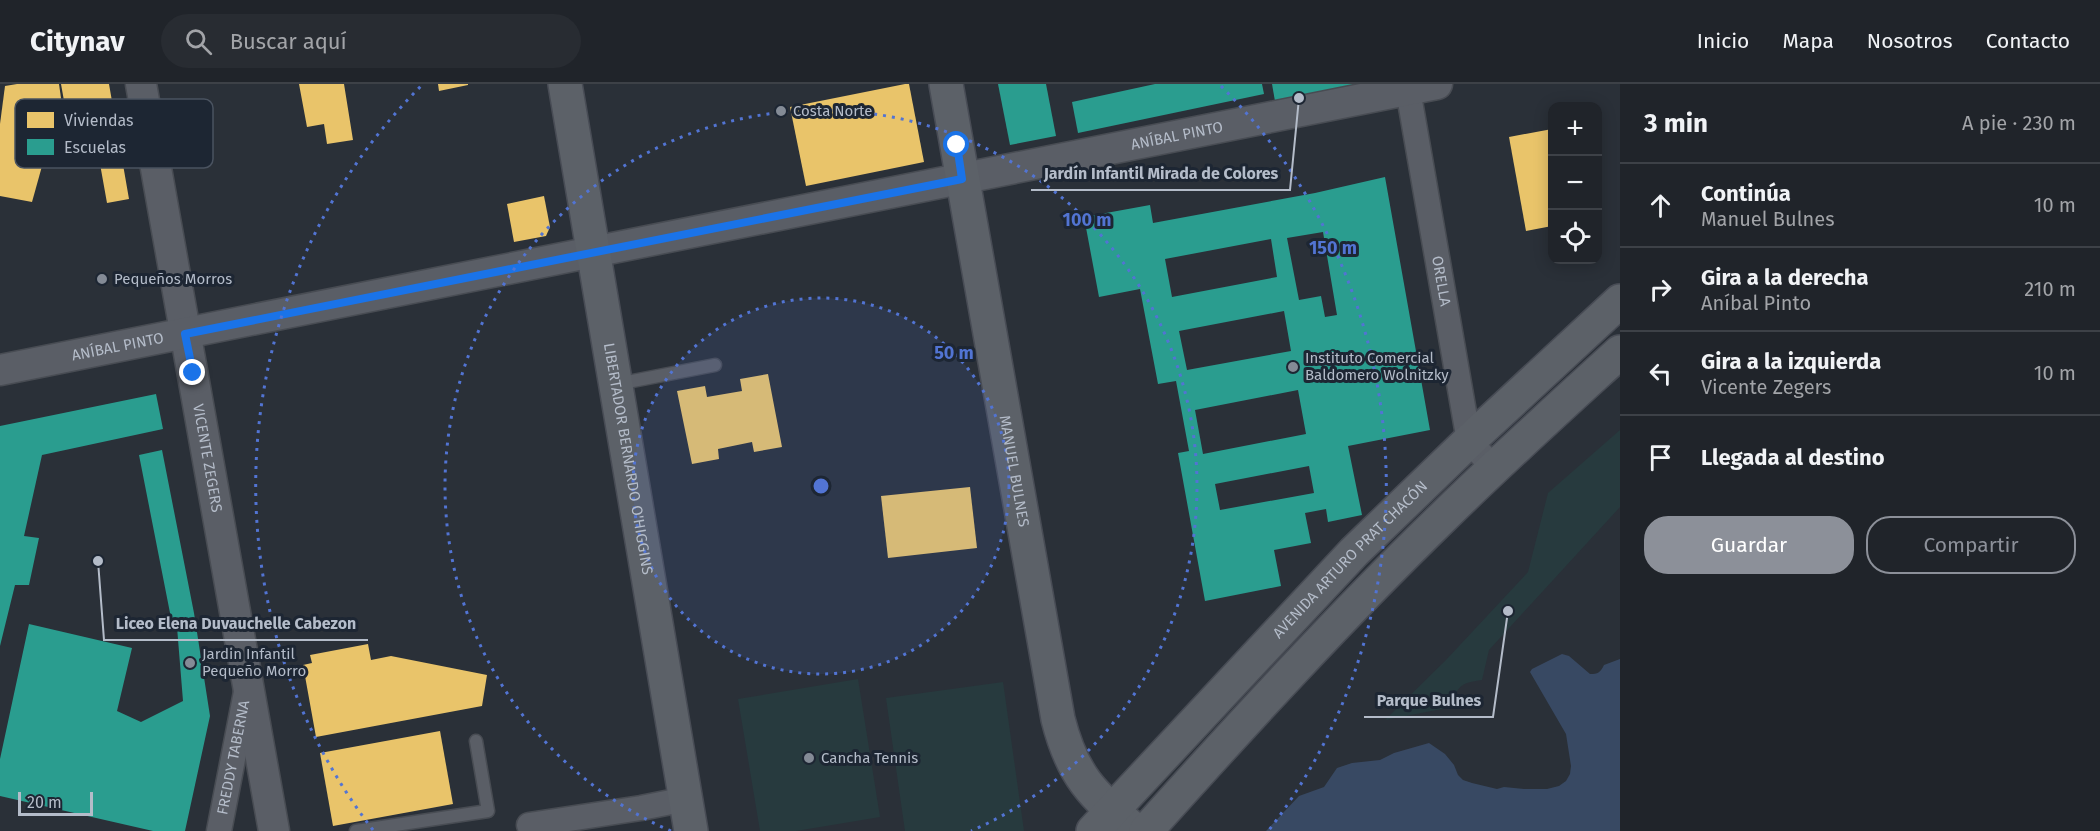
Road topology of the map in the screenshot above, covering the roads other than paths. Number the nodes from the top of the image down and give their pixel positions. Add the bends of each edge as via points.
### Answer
1 (141, 84) edge
2 (565, 84) edge
3 (946, 84) edge
4 (1418, 86) edge
5 (144, 99) edge
6 (156, 168) edge
7 (962, 179) junction
8 (594, 252) junction
9 (1620, 301) edge
10 (185, 334) junction
11 (1620, 352) edge
12 (715, 365) dead end
13 (0, 370) edge
14 (616, 385) junction
15 (1469, 441) junction
16 (1494, 468) junction
17 (248, 682) junction
18 (476, 741) dead end
19 (686, 799) junction
20 (1113, 824) edge
21 (529, 825) dead end
22 (219, 831) edge
23 (274, 831) edge
24 (356, 831) edge
25 (691, 831) edge
26 (1146, 831) edge

1 - 5 street, VICENTE ZEGERS
2 - 8 main road, LIBERTADOR BERNARDO O'HIGGINS
3 - 7 main road, MANUEL BULNES
4 - 7 street, ANÍBAL PINTO
4 - 15 street, ORELLA
6 - 10 street, VICENTE ZEGERS
7 - 8 street, ANÍBAL PINTO
7 - 20 main road, MANUEL BULNES via 1058,719 1070,758
8 - 10 street, ANÍBAL PINTO
8 - 14 main road, LIBERTADOR BERNARDO O'HIGGINS
9 - 15 main road, AVENIDA ARTURO PRAT CHACÓN
10 - 13 street, ANÍBAL PINTO
10 - 17 street, VICENTE ZEGERS
11 - 16 main road
12 - 14 lane
14 - 19 main road, LIBERTADOR BERNARDO O'HIGGINS
15 - 16 street
15 - 20 main road, AVENIDA ARTURO PRAT CHACÓN via 1354,552
16 - 26 main road via 1368,593
17 - 22 street, FREDDY TABERNA
17 - 23 street, VICENTE ZEGERS
18 - 24 lane via 488,811
19 - 21 street
19 - 25 main road, LIBERTADOR BERNARDO O'HIGGINS

